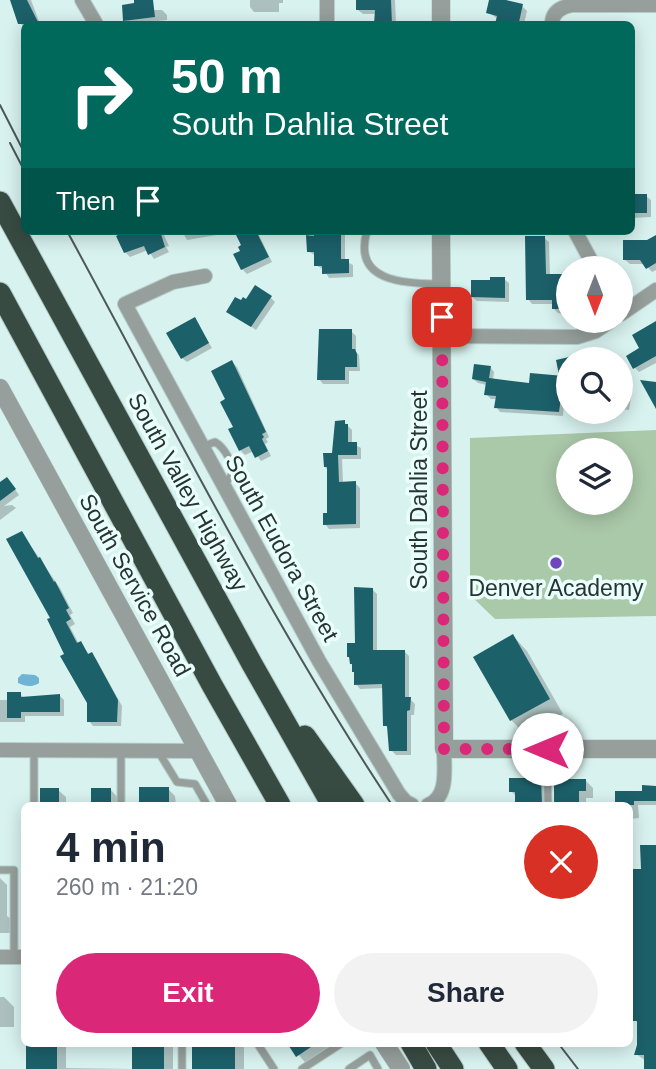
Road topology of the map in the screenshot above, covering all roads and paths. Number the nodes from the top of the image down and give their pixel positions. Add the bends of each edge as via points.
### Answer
1 (82, 0) edge
2 (327, 0) edge
3 (441, 0) edge
4 (656, 5) edge
5 (94, 21) edge
6 (327, 21) edge
7 (441, 21) edge
8 (552, 21) edge
9 (0, 202) edge
10 (366, 235) edge
11 (441, 235) edge
12 (577, 235) edge
13 (589, 256) edge
14 (205, 276) dead end
15 (442, 284) junction
16 (656, 290) edge
17 (0, 293) edge
18 (634, 305) edge
19 (590, 333) edge
20 (443, 336) junction
21 (0, 388) edge
22 (5, 411) edge
23 (252, 664) junction
24 (444, 749) junction
25 (547, 749) junction
26 (656, 749) edge
27 (0, 750) edge
28 (34, 751) junction
29 (121, 751) junction
30 (158, 751) junction
31 (197, 751) junction
32 (34, 802) edge
33 (121, 802) edge
34 (205, 802) edge
35 (226, 802) edge
36 (278, 802) edge
37 (330, 802) edge
38 (352, 802) edge
39 (406, 802) edge
40 (435, 802) edge
41 (548, 802) edge
42 (0, 870) edge
43 (13, 957) edge
44 (182, 1047) edge
45 (260, 1047) edge
46 (336, 1047) edge
47 (383, 1047) edge
48 (386, 1047) edge
49 (413, 1047) edge
50 (439, 1047) edge
51 (492, 1047) edge
52 (528, 1047) edge
53 (371, 1058) junction
54 (182, 1069) edge
55 (274, 1069) edge
56 (302, 1069) edge
57 (349, 1069) edge
58 (378, 1069) edge
59 (401, 1069) edge
60 (426, 1069) edge
61 (453, 1069) edge
62 (507, 1069) edge
63 (544, 1069) edge

1 - 5 street
2 - 6 street
3 - 7 street
4 - 8 street via 572,5 561,7
9 - 23 highway, South Valley Highway
10 - 15 lane via 365,254 376,273 410,283
11 - 15 street, South Dahlia Street
12 - 13 street
14 - 39 street, South Eudora Street via 173,282 124,304 318,661
15 - 20 street, South Dahlia Street
16 - 18 street
17 - 36 highway
19 - 20 street via 577,337
20 - 24 street, South Dahlia Street
21 - 22 street, South Service Road
22 - 31 street, South Service Road
23 - 37 highway, South Valley Highway
23 - 38 highway
24 - 25 street
24 - 40 street via 444,778
25 - 26 street
25 - 41 lane
27 - 28 street
28 - 29 street
28 - 32 lane
29 - 30 street
29 - 33 lane
30 - 31 street
30 - 34 lane via 177,782 195,784
31 - 35 street, South Service Road
42 - 43 lane via 14,870
44 - 54 lane
45 - 55 lane
46 - 56 lane
47 - 53 lane
48 - 59 street
49 - 60 highway
50 - 61 highway
51 - 62 highway
52 - 63 highway
53 - 57 lane
53 - 58 lane

